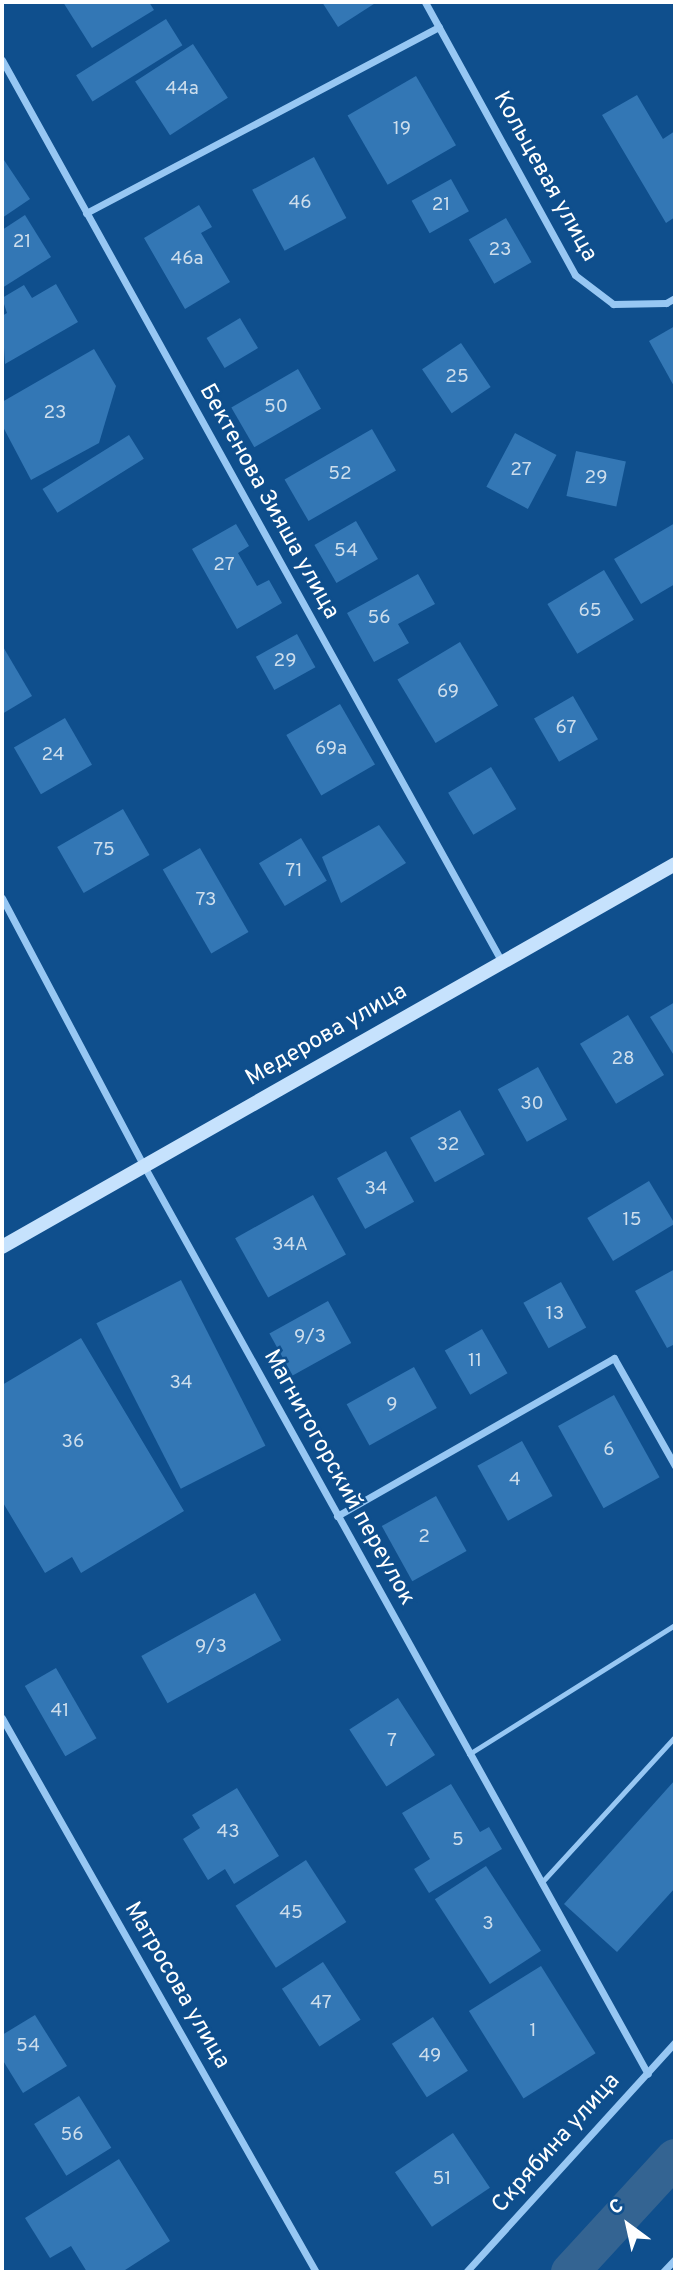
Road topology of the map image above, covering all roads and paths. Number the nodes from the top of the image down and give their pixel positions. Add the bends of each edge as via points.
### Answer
1 (425, 2) edge
2 (439, 27) junction
3 (2, 60) edge
4 (86, 213) junction
5 (675, 298) edge
6 (675, 864) edge
7 (2, 898) edge
8 (502, 962) junction
9 (144, 1166) junction
10 (2, 1247) edge
11 (675, 1466) edge
12 (337, 1516) junction
13 (675, 1625) edge
14 (2, 1718) edge
15 (675, 1737) edge
16 (468, 1754) junction
17 (541, 1882) junction
18 (675, 2042) edge
19 (648, 2074) junction
20 (675, 2259) edge
21 (316, 2272) edge
22 (466, 2272) edge
23 (663, 2272) edge

1 - 2 street, Кольцевая улица
2 - 4 street
2 - 5 street, Кольцевая улица via 575,275 613,304 666,303
3 - 4 street, Бектенова Зияша улица
4 - 8 street, Бектенова Зияша улица
6 - 8 main road, Медерова улица
7 - 9 street, Магнитогорский переулок
8 - 9 main road, Медерова улица
9 - 10 main road, Медерова улица
9 - 12 street, Магнитогорский переулок
11 - 12 street via 614,1358
12 - 16 street, Магнитогорский переулок
13 - 16 lane
14 - 21 street, Матросова улица
15 - 17 lane
16 - 17 street, Магнитогорский переулок
17 - 19 street, Магнитогорский переулок
18 - 19 street, Скрябина улица
19 - 22 street, Скрябина улица
20 - 23 street

